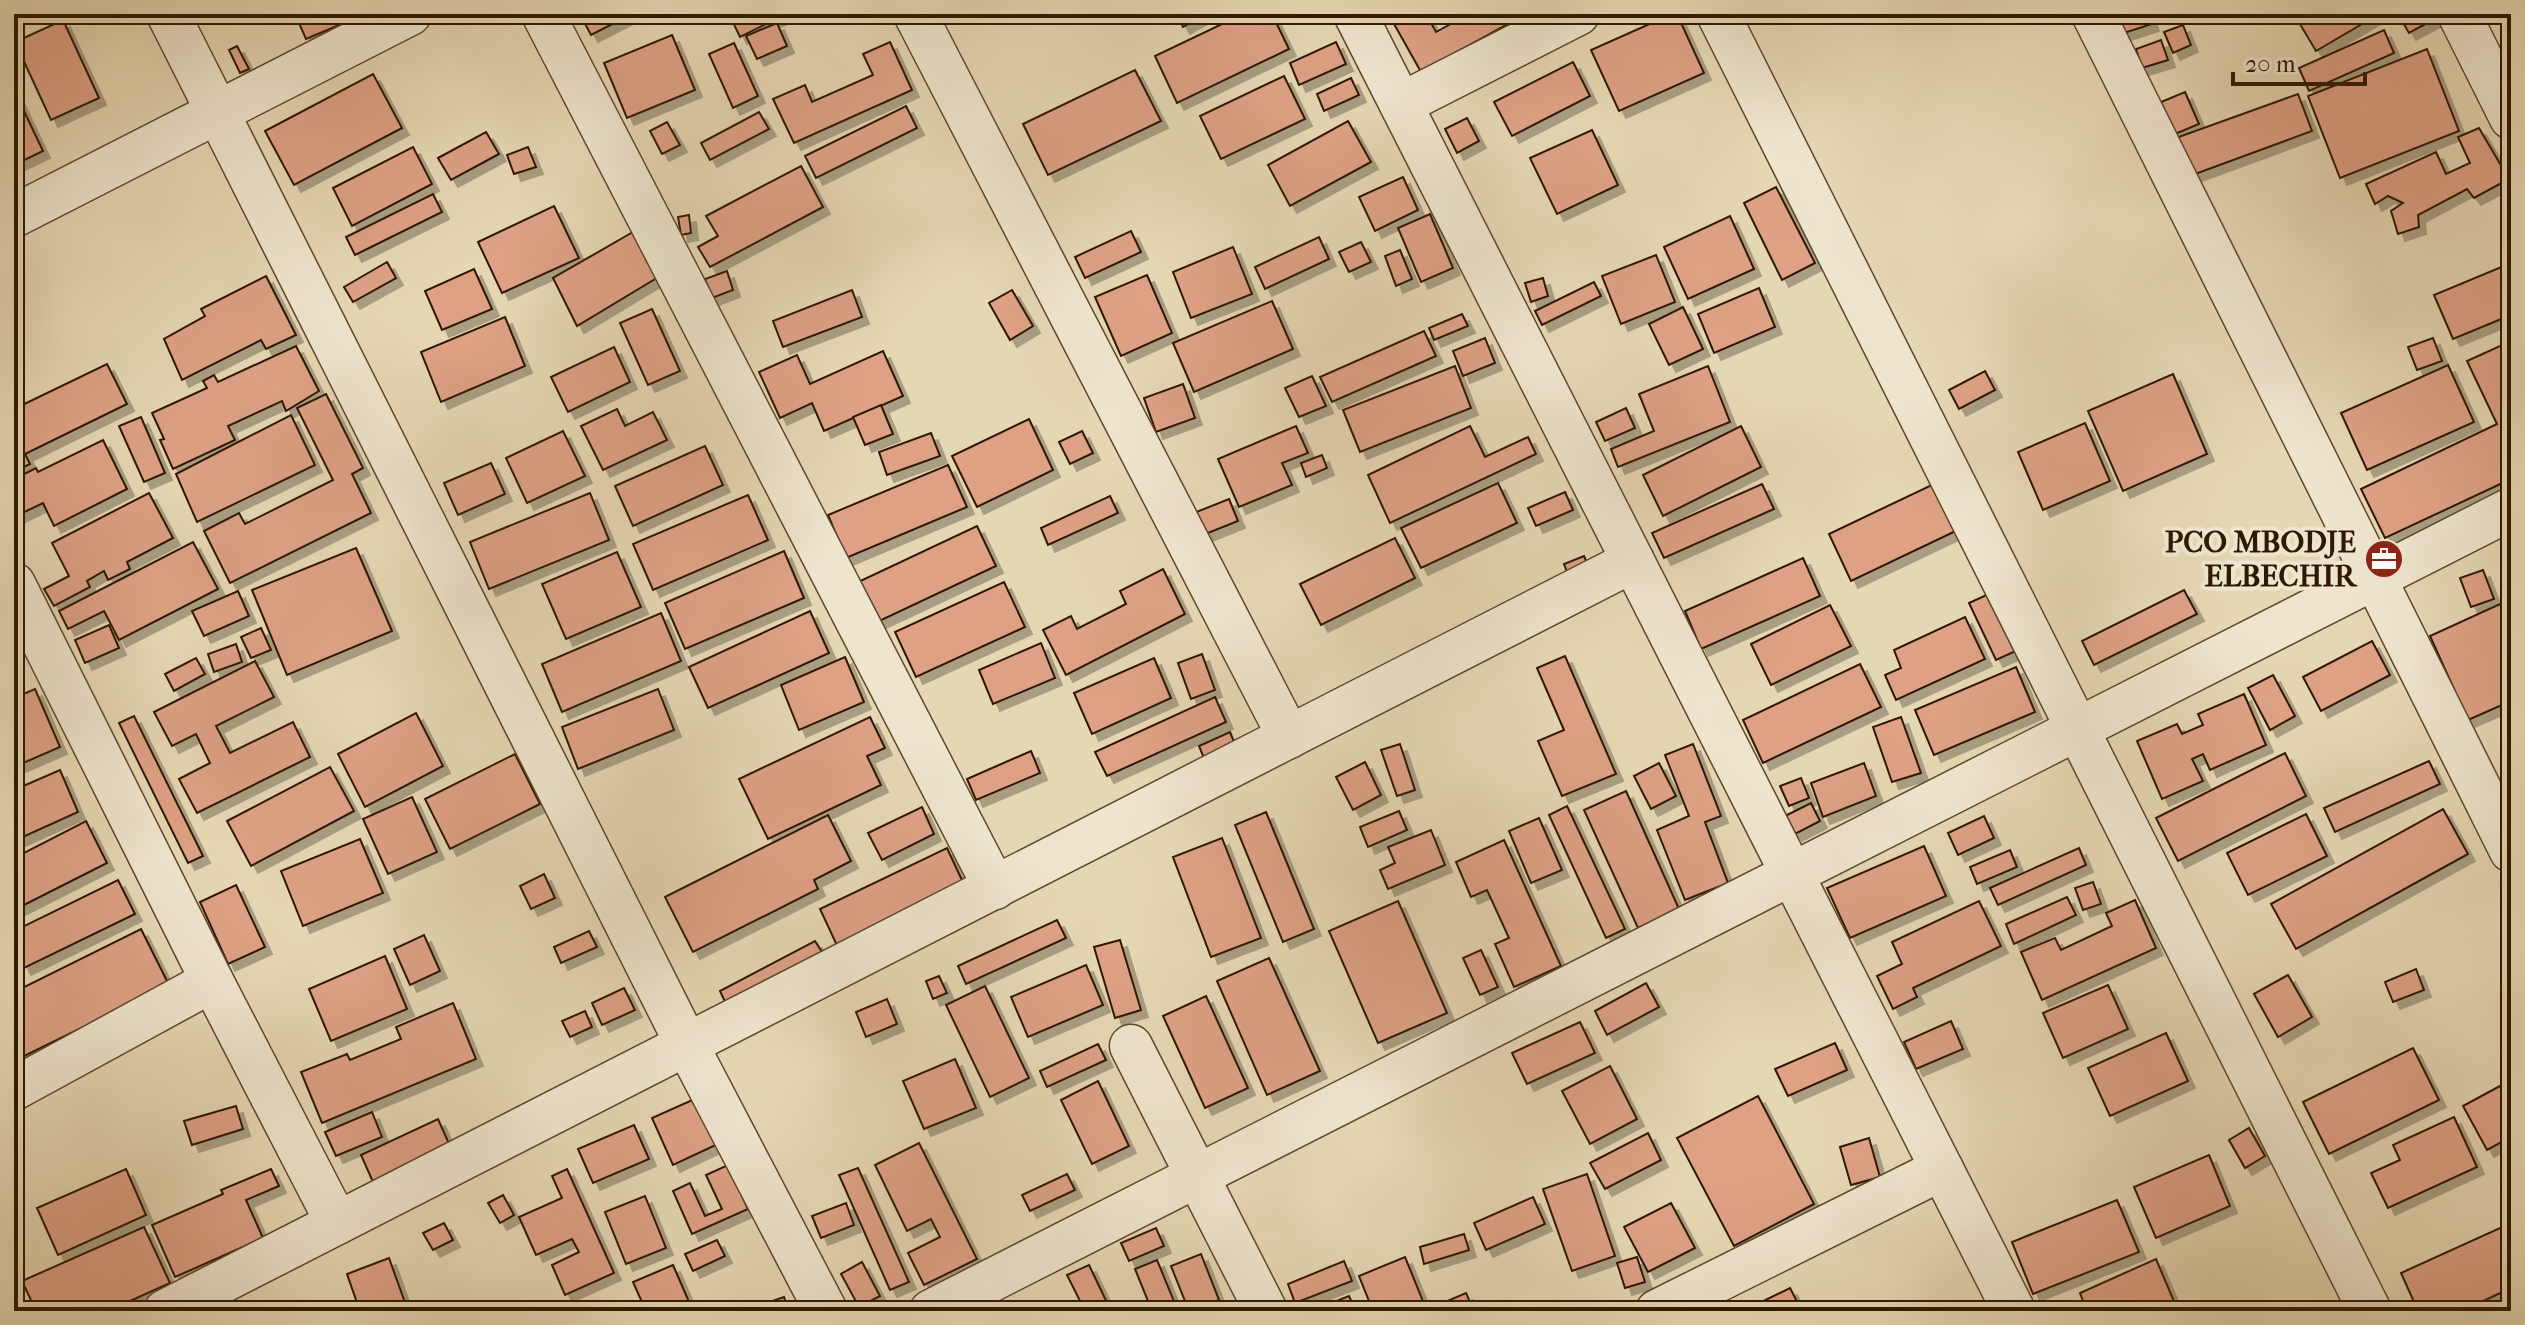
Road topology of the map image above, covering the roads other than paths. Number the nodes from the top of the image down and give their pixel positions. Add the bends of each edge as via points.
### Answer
1 (168, 14) edge
2 (410, 14) edge
3 (543, 14) edge
4 (915, 14) edge
5 (1355, 14) edge
6 (1578, 14) edge
7 (1718, 14) edge
8 (2093, 14) edge
9 (2459, 14) edge
10 (1401, 104) junction
11 (218, 112) junction
12 (2511, 118) edge
13 (14, 216) edge
14 (2511, 509) edge
15 (1633, 561) junction
16 (2375, 578) junction
17 (14, 584) edge
18 (2078, 729) junction
19 (1289, 737) junction
20 (2511, 851) edge
21 (1792, 874) junction
22 (995, 888) junction
23 (212, 981) junction
24 (687, 1045) junction
25 (1131, 1046) dead end
26 (14, 1089) edge
27 (1942, 1169) junction
28 (1198, 1176) junction
29 (337, 1223) junction
30 (165, 1311) edge
31 (826, 1311) edge
32 (931, 1311) edge
33 (1266, 1311) edge
34 (1657, 1311) edge
35 (2014, 1311) edge
36 (2370, 1311) edge

1 - 11 street
2 - 11 street
3 - 22 street
4 - 19 street
5 - 10 street
6 - 10 street
7 - 18 street
8 - 16 street
9 - 12 street
10 - 15 street
11 - 13 street
11 - 24 street
14 - 16 street
15 - 19 street
15 - 21 street
16 - 18 street
16 - 20 street
17 - 23 street
18 - 21 street
18 - 36 street
19 - 22 street
21 - 27 street
21 - 28 street
22 - 24 street
23 - 26 street
23 - 29 street
24 - 29 street
24 - 31 street
25 - 28 street
27 - 34 street
27 - 35 street
28 - 32 street
28 - 33 street
29 - 30 street

